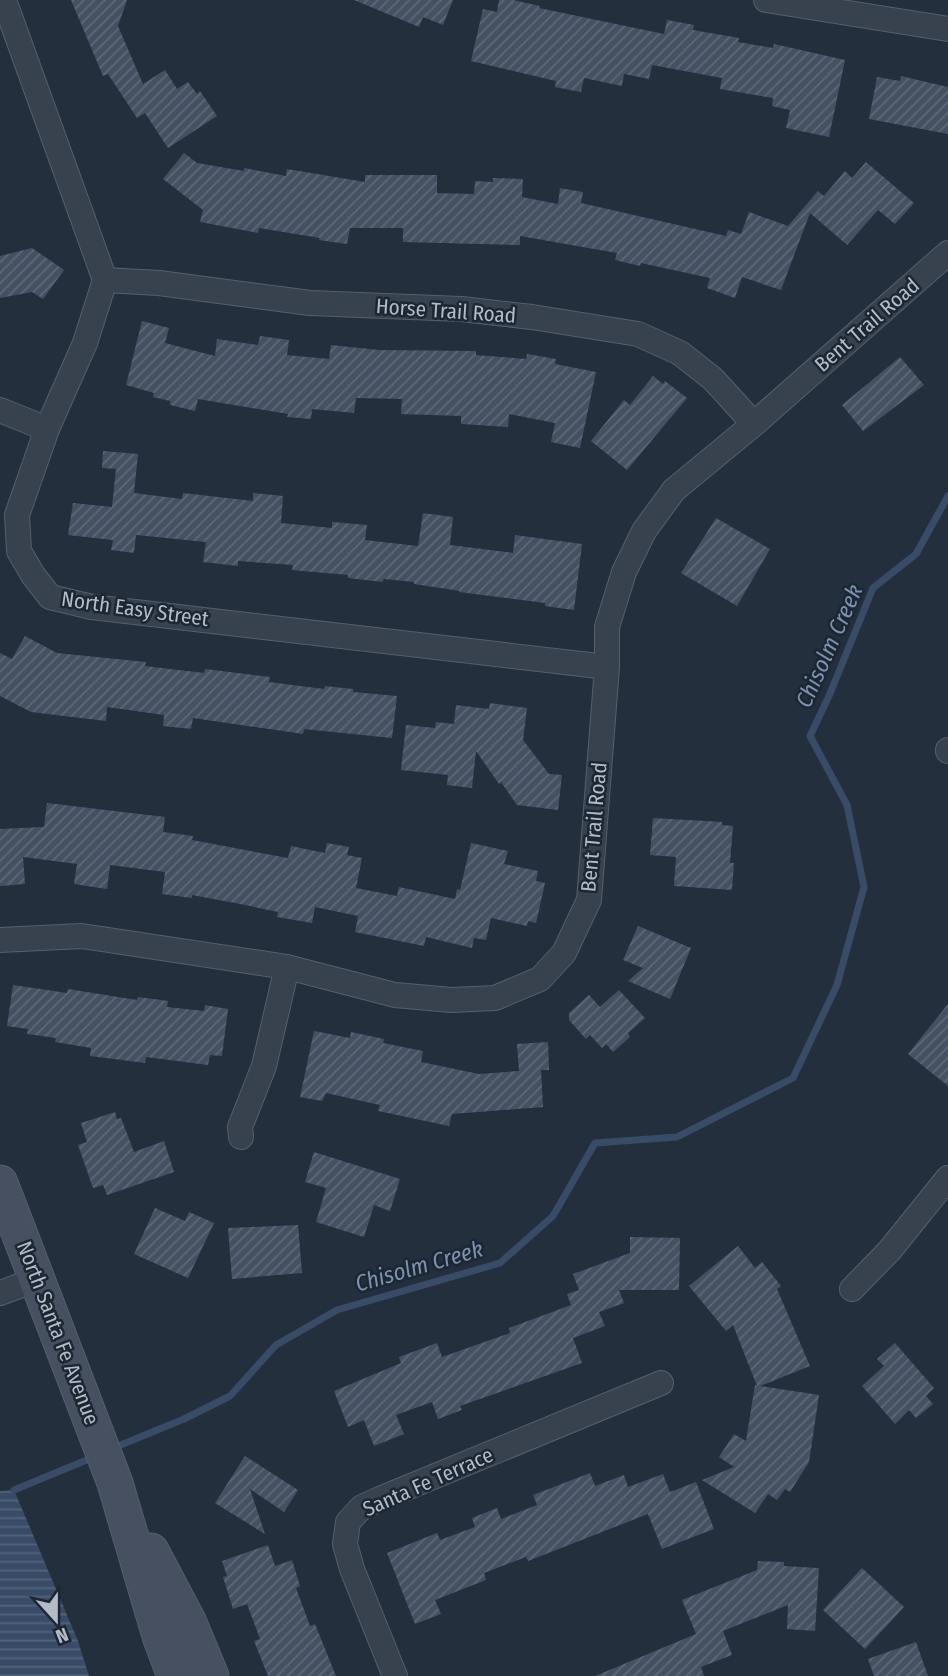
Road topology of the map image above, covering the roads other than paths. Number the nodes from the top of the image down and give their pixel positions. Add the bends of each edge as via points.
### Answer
1 (5, 0) edge
2 (766, 0) edge
3 (948, 29) edge
4 (948, 253) edge
5 (105, 280) junction
6 (0, 410) edge
7 (754, 424) junction
8 (47, 429) junction
9 (607, 667) junction
10 (0, 940) edge
11 (287, 967) junction
12 (242, 1137) dead end
13 (948, 1178) edge
14 (0, 1183) edge
15 (38, 1279) junction
16 (852, 1289) dead end
17 (0, 1293) edge
18 (661, 1383) dead end
19 (115, 1483) junction
20 (175, 1676) edge
21 (211, 1676) edge
22 (395, 1676) edge

1 - 5 street
2 - 3 street
4 - 7 street, Bent Trail Road
5 - 7 street, Horse Trail Road via 310,303 461,309 638,334 680,353 713,379
5 - 8 street, North Easy Street via 85,343
6 - 8 street
7 - 9 street, Bent Trail Road via 674,489 644,531 624,572 607,627
8 - 9 street, North Easy Street via 17,515 19,551 50,597 92,607
9 - 11 street, Bent Trail Road via 589,900 564,953 540,979 495,998 453,1000 395,995
10 - 11 street, Bent Trail Road via 82,936
11 - 12 street via 264,1066 240,1127
13 - 16 street
14 - 15 main road, North Santa Fe Avenue
15 - 17 street
15 - 19 main road, North Santa Fe Avenue
18 - 22 street, Santa Fe Terrace via 382,1498 362,1507 348,1522 345,1544 352,1569
19 - 20 main road, North Santa Fe Avenue
19 - 21 main road, North Santa Fe Avenue via 189,1623

